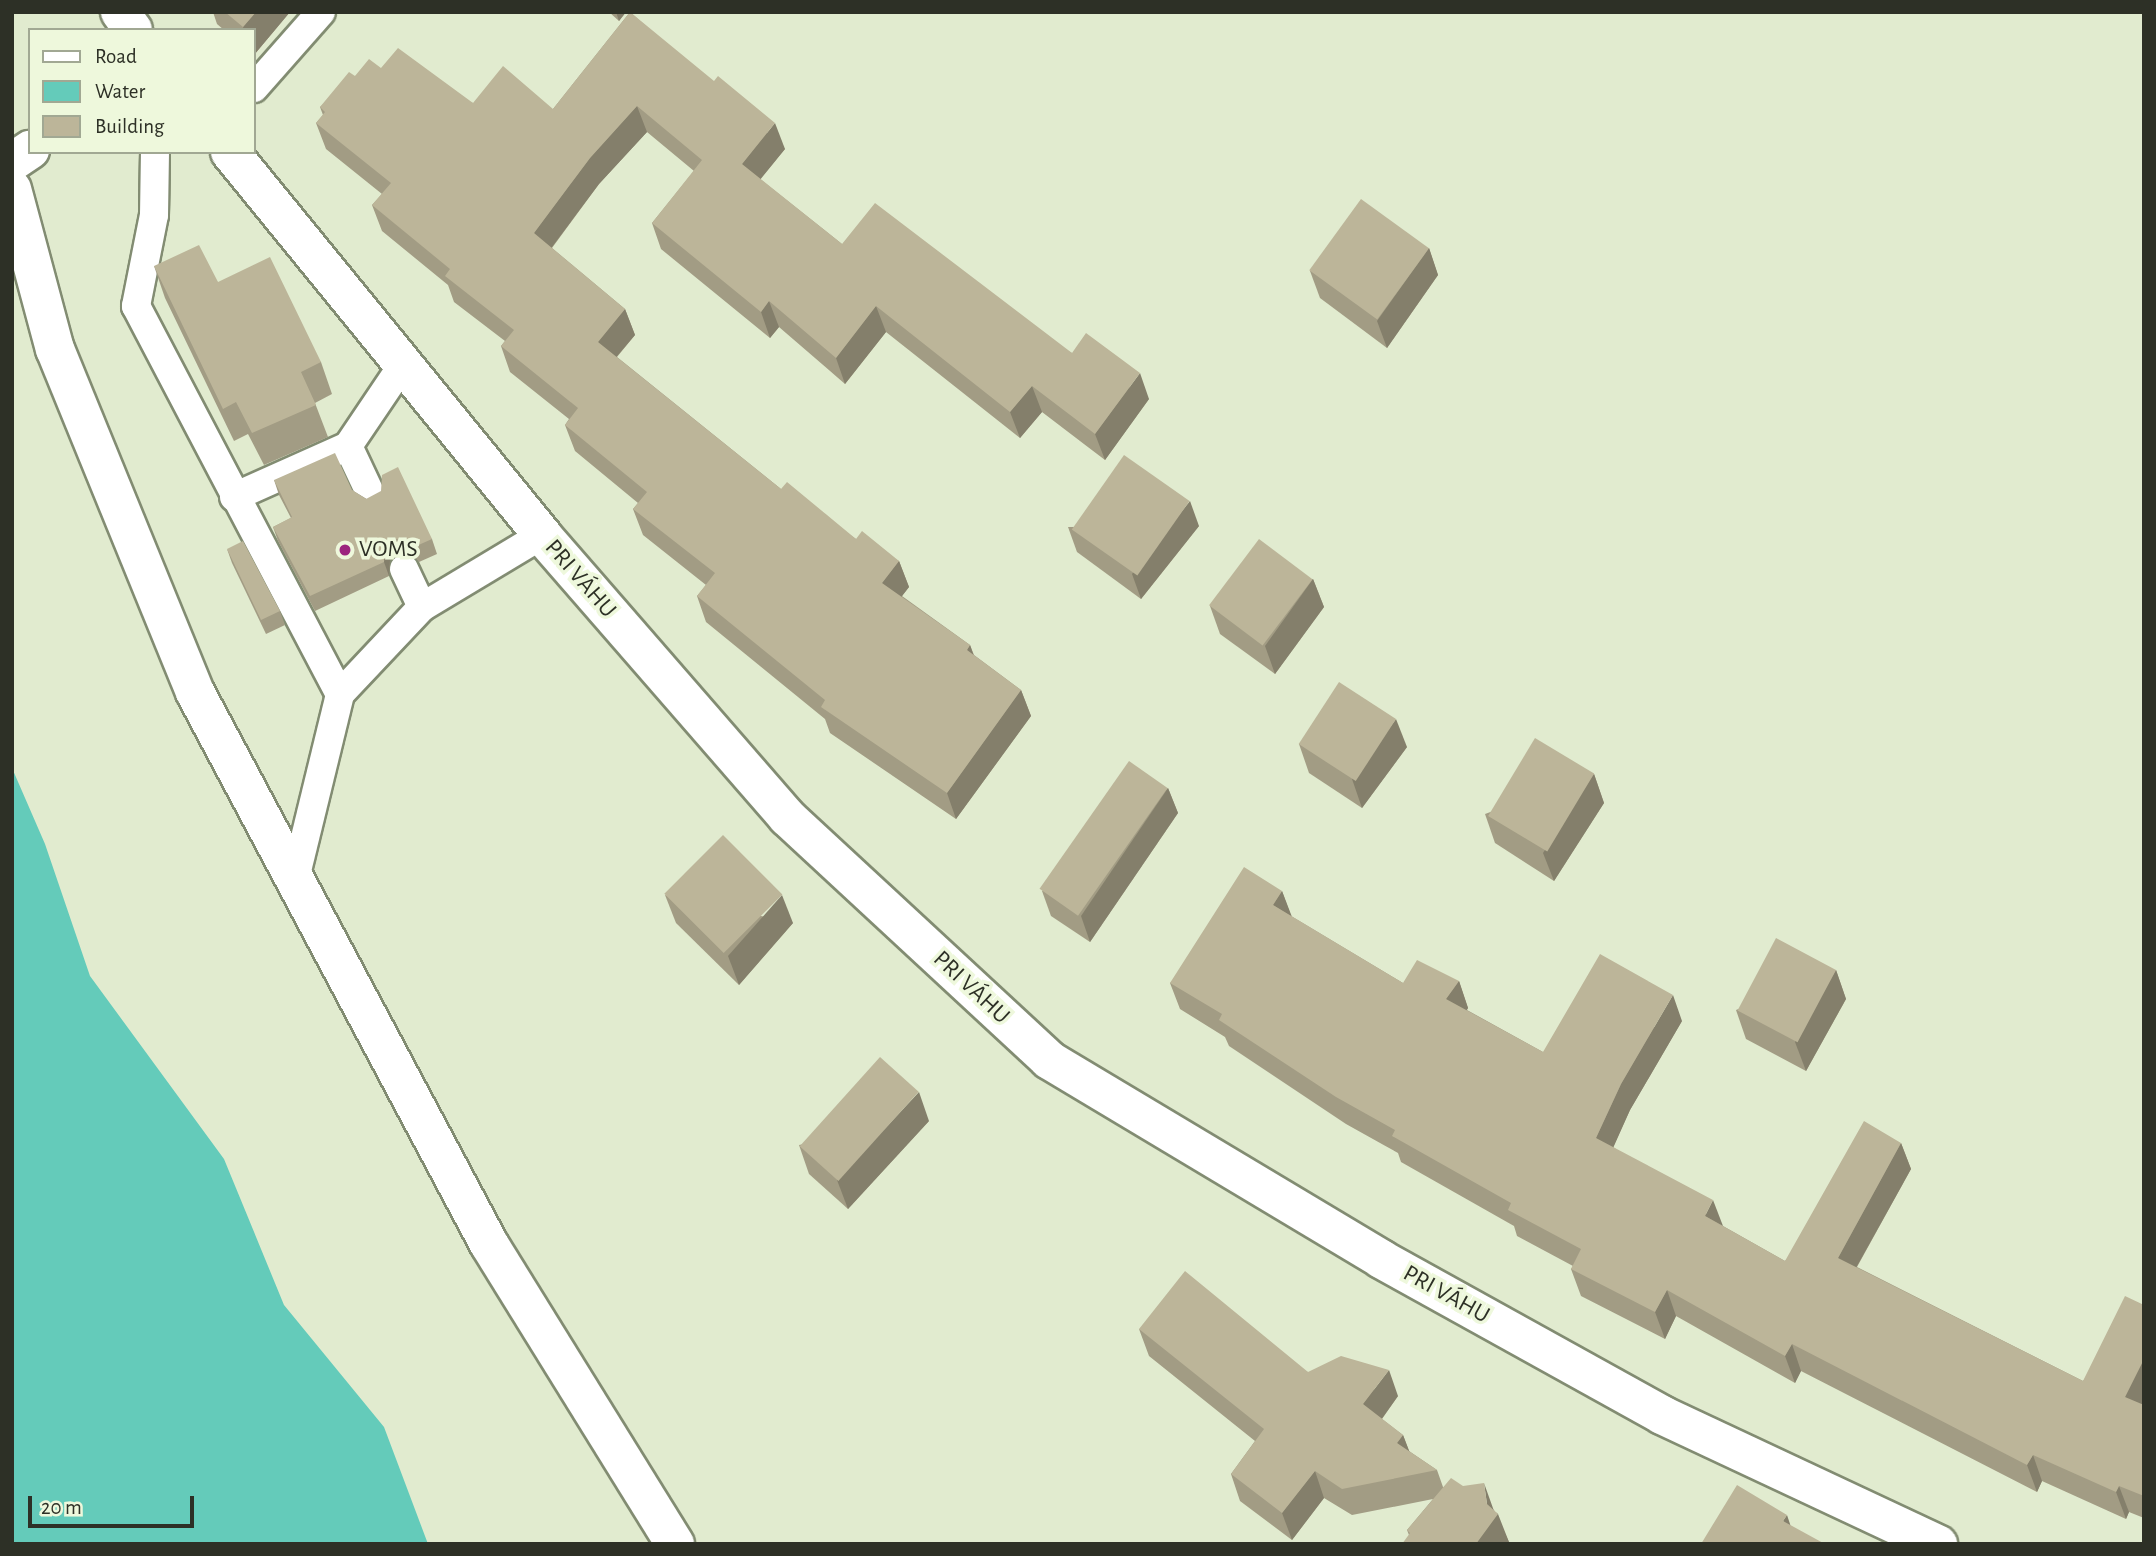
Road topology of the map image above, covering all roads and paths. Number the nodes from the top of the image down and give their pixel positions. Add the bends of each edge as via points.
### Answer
1 (120, 12) edge
2 (321, 12) edge
3 (132, 28) edge
4 (256, 86) edge
5 (28, 151) edge
6 (155, 154) edge
7 (232, 154) edge
8 (12, 162) edge
9 (12, 189) edge
10 (402, 366) junction
11 (348, 446) junction
12 (234, 497) junction
13 (372, 498) edge
14 (542, 535) junction
15 (404, 569) dead end
16 (422, 607) junction
17 (340, 694) junction
18 (295, 879) junction
19 (675, 1544) edge
20 (1938, 1544) edge

1 - 3 street
2 - 4 lane
5 - 8 street
6 - 12 lane via 154,215 136,306
7 - 10 street, PRI VÁHU
9 - 18 street via 55,349 128,531 195,692
10 - 11 lane
10 - 14 street, PRI VÁHU
11 - 12 lane
11 - 13 lane
12 - 17 lane
14 - 16 lane
14 - 20 street, PRI VÁHU via 787,817 1049,1060 1381,1259 1662,1415
15 - 16 lane
16 - 17 lane
17 - 18 lane
18 - 19 street via 489,1244

